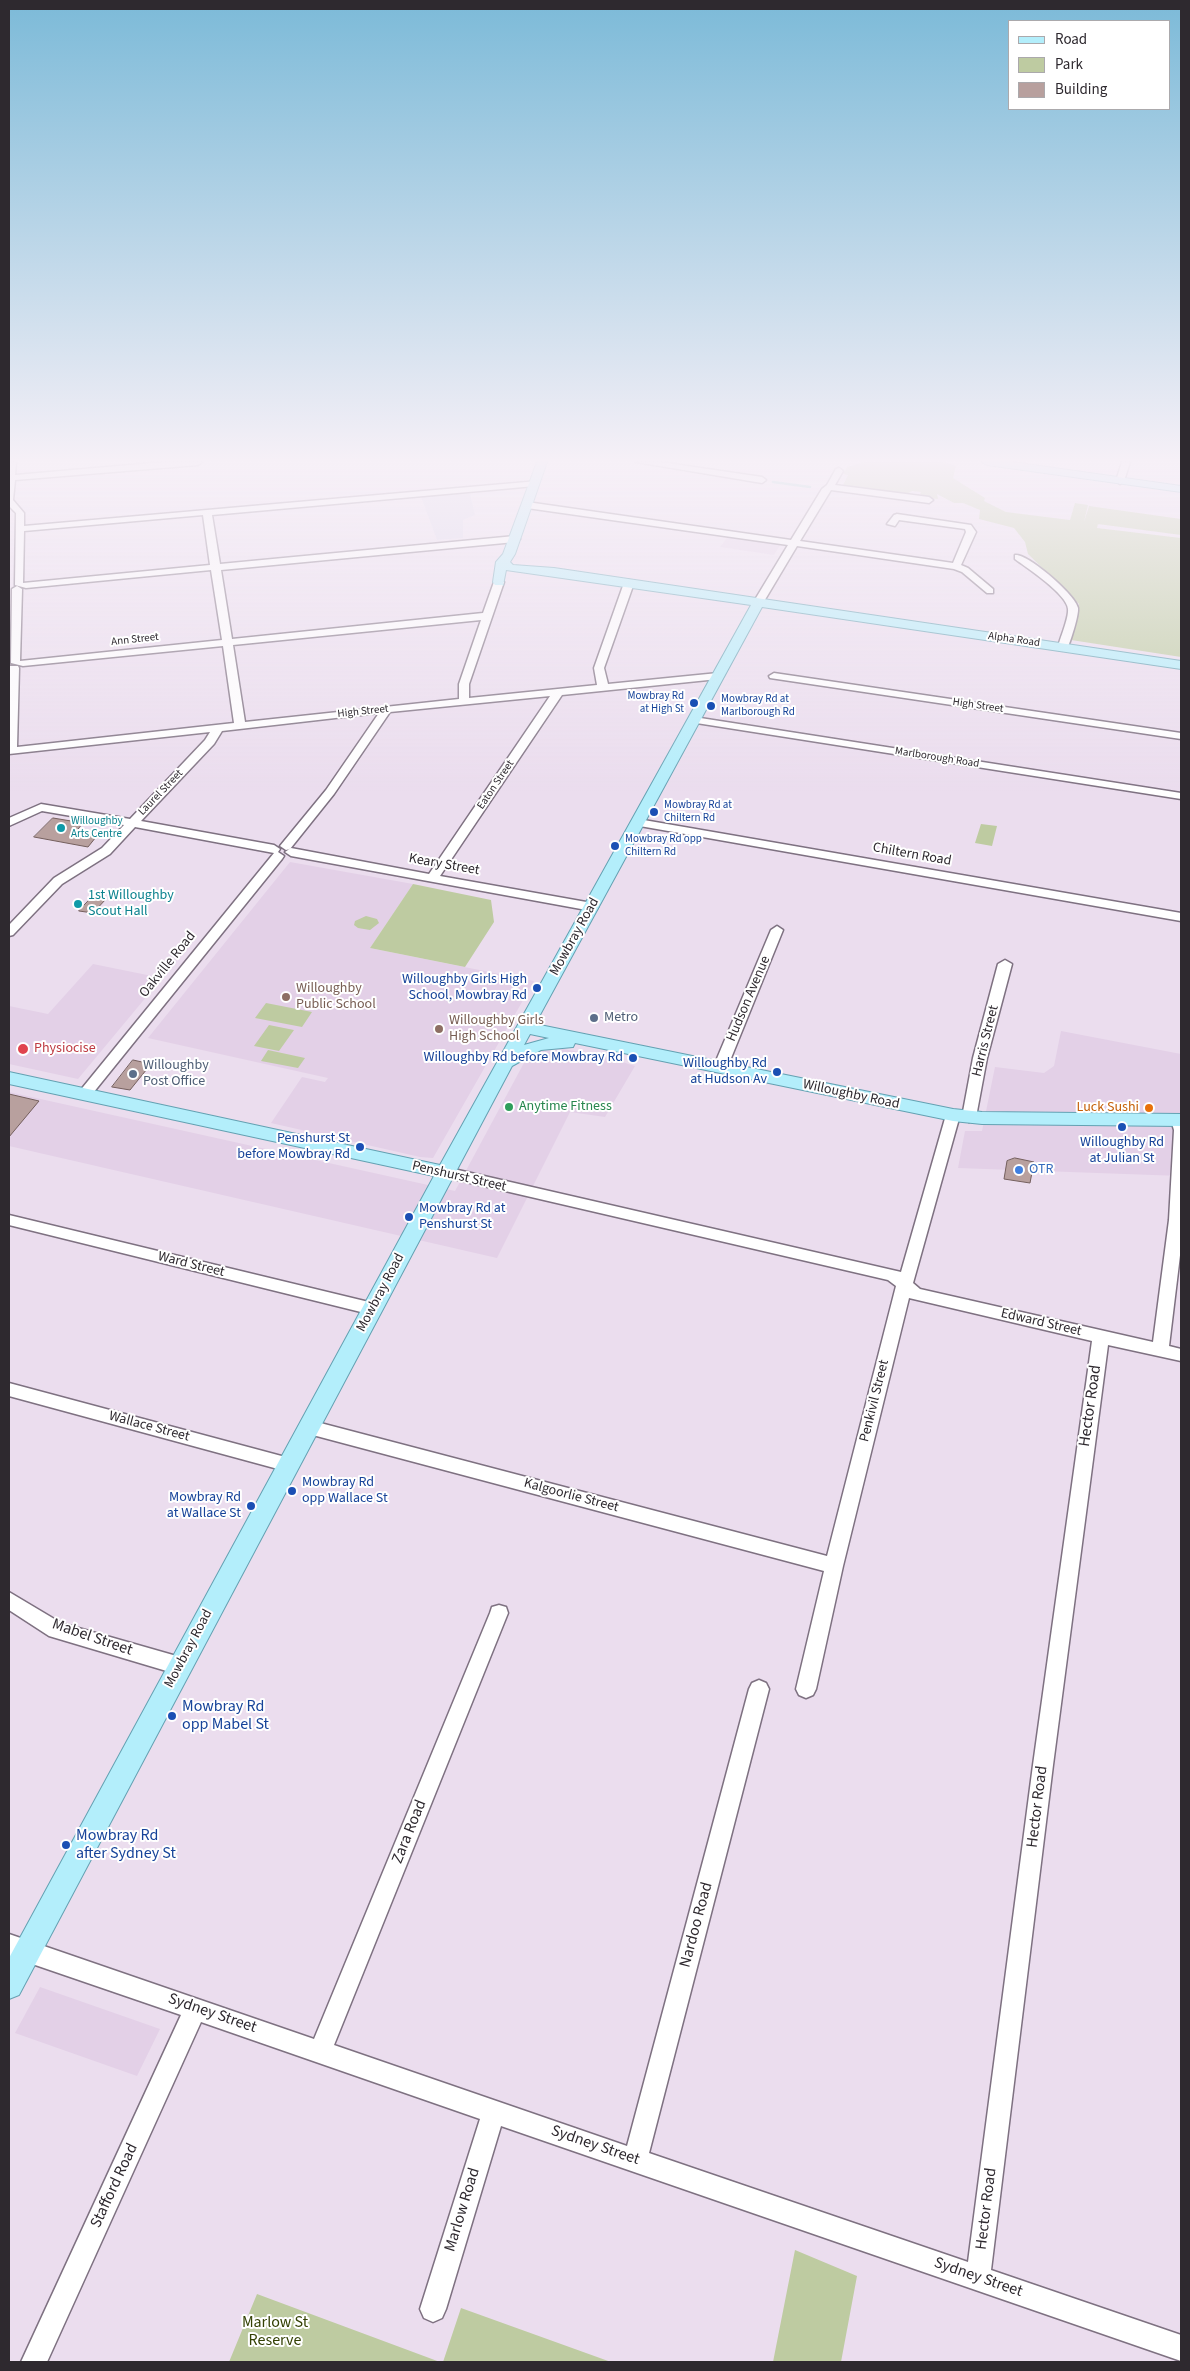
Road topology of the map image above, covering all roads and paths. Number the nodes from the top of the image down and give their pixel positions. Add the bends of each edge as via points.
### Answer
1 (17, 573) edge
2 (156, 573) edge
3 (216, 573) edge
4 (503, 573) edge
5 (546, 573) edge
6 (776, 573) edge
7 (968, 573) edge
8 (1038, 573) edge
9 (629, 584) junction
10 (16, 586) edge
11 (990, 591) dead end
12 (758, 603) junction
13 (487, 616) junction
14 (227, 643) junction
15 (1063, 647) junction
16 (14, 664) edge
17 (1181, 665) edge
18 (718, 676) junction
19 (774, 676) dead end
20 (603, 687) junction
21 (559, 691) junction
22 (464, 701) junction
23 (387, 709) junction
24 (694, 720) junction
25 (240, 726) junction
26 (218, 728) junction
27 (1181, 736) edge
28 (10, 750) edge
29 (1181, 796) edge
30 (9, 822) edge
31 (132, 823) junction
32 (638, 823) junction
33 (282, 851) junction
34 (432, 878) junction
35 (592, 907) junction
36 (1181, 917) edge
37 (10, 930) edge
38 (777, 930) dead end
39 (1005, 964) dead end
40 (526, 1028) junction
41 (594, 1042) junction
42 (505, 1064) junction
43 (720, 1068) junction
44 (9, 1078) edge
45 (84, 1095) junction
46 (961, 1116) junction
47 (1180, 1120) edge
48 (445, 1172) junction
49 (9, 1220) edge
50 (905, 1284) junction
51 (373, 1309) junction
52 (1101, 1337) junction
53 (1160, 1350) junction
54 (1181, 1354) edge
55 (9, 1389) edge
56 (309, 1427) junction
57 (288, 1465) junction
58 (834, 1566) junction
59 (9, 1600) edge
60 (499, 1613) dead end
61 (180, 1666) junction
62 (759, 1689) dead end
63 (806, 1689) dead end
64 (18, 1948) edge
65 (9, 1985) edge
66 (196, 2009) junction
67 (320, 2052) junction
68 (494, 2112) junction
69 (635, 2160) junction
70 (978, 2278) junction
71 (433, 2309) dead end
72 (1181, 2348) edge
73 (34, 2362) edge

1 - 10 street
2 - 10 street
3 - 14 street
4 - 13 street
5 - 9 main road, Alpha Road
6 - 12 street
7 - 11 street
8 - 15 street via 1072,604 1070,626
9 - 12 main road, Alpha Road
9 - 20 street via 599,668
10 - 16 street
12 - 15 main road, Alpha Road
12 - 18 main road, Mowbray Road
13 - 14 street, Ann Street
13 - 22 street via 464,684
14 - 16 street, Ann Street
14 - 25 street
15 - 17 main road, Alpha Road
16 - 28 street
18 - 20 street, High Street
18 - 24 main road, Mowbray Road
19 - 27 street, High Street
20 - 21 street, High Street
21 - 22 street, High Street
21 - 34 street, Eaton Street
22 - 23 street, High Street
23 - 25 street, High Street
23 - 33 street, Oakville Road via 330,792
24 - 29 street, Marlborough Road
24 - 32 main road, Mowbray Road
25 - 26 street, High Street
26 - 28 street, High Street
26 - 31 street, Laurel Street via 210,742
30 - 31 street, Keary Street via 41,807
31 - 33 street, Keary Street
31 - 37 street, Laurel Street via 106,851 58,881
32 - 35 main road, Mowbray Road
32 - 36 street, Chiltern Road
33 - 34 street, Keary Street
33 - 45 street, Oakville Road
34 - 35 street, Keary Street
35 - 40 main road, Mowbray Road
38 - 43 street, Hudson Avenue
39 - 46 street, Harris Street
40 - 41 main road, Willoughby Road
40 - 42 main road, Mowbray Road
41 - 42 main road via 540,1045 520,1053
41 - 43 main road, Willoughby Road
42 - 48 main road, Mowbray Road
43 - 46 main road, Willoughby Road
44 - 45 main road, Penshurst Street
45 - 48 main road, Penshurst Street
46 - 47 main road, Willoughby Road
46 - 50 street, Penkivil Street
47 - 53 street via 1177,1220
48 - 50 street, Penshurst Street via 888,1274
48 - 51 main road, Mowbray Road
49 - 51 street, Ward Street
50 - 52 street, Edward Street via 915,1294
50 - 58 street, Penkivil Street
51 - 56 main road, Mowbray Road
52 - 53 street, Edward Street
52 - 70 street, Hector Road
53 - 54 street, Edward Street
55 - 57 street, Wallace Street
56 - 57 main road, Mowbray Road
56 - 58 street, Kalgoorlie Street
57 - 61 main road, Mowbray Road
58 - 63 street, Penkivil Street
59 - 61 street, Mabel Street via 56,1630
60 - 67 street, Zara Road
61 - 64 main road, Mowbray Road
62 - 69 street, Nardoo Road
64 - 65 main road, Mowbray Road
64 - 66 street, Sydney Street
66 - 67 street, Sydney Street
66 - 73 street, Stafford Road
67 - 68 street, Sydney Street
68 - 69 street, Sydney Street
68 - 71 street, Marlow Road
69 - 70 street, Sydney Street
70 - 72 street, Sydney Street

